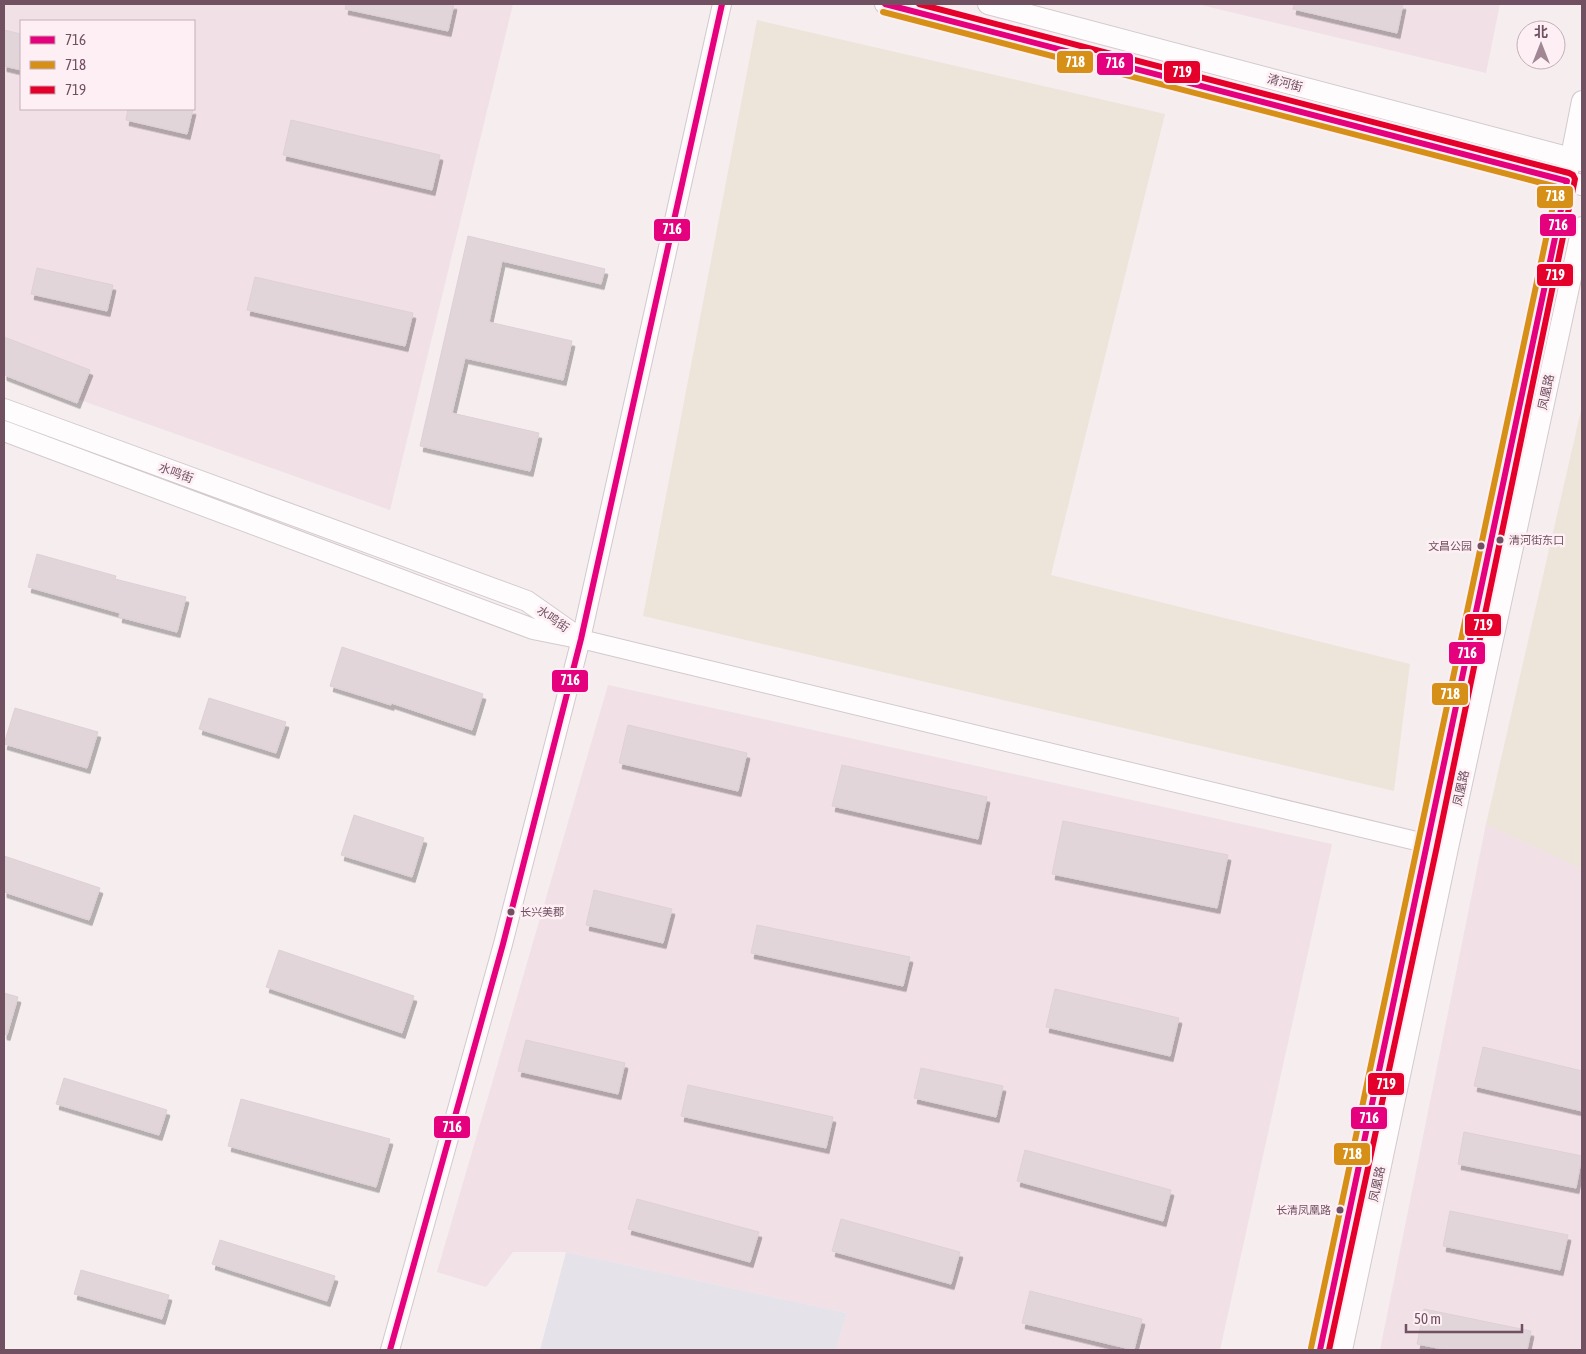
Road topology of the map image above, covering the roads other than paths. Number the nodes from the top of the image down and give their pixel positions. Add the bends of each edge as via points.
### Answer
1 (722, 4) edge
2 (885, 4) edge
3 (988, 4) edge
4 (1582, 100) edge
5 (1576, 160) edge
6 (1574, 183) edge
7 (1582, 227) edge
8 (4, 408) edge
9 (4, 431) edge
10 (581, 639) junction
11 (1428, 844) junction
12 (1448, 848) junction
13 (390, 1350) edge
14 (1320, 1350) edge
15 (1342, 1350) edge

1 - 10 street
2 - 6 main road, 清河街
3 - 5 main road, 清河街
4 - 5 main road, 凤凰路
5 - 6 main road, 凤凰路
6 - 11 main road, 凤凰路
7 - 12 main road, 凤凰路
8 - 10 main road, 水鸣街 via 527,601
9 - 10 main road, 水鸣街 via 533,629
10 - 11 street
10 - 13 street via 503,944
11 - 12 street
11 - 14 main road, 凤凰路
12 - 15 main road, 凤凰路

